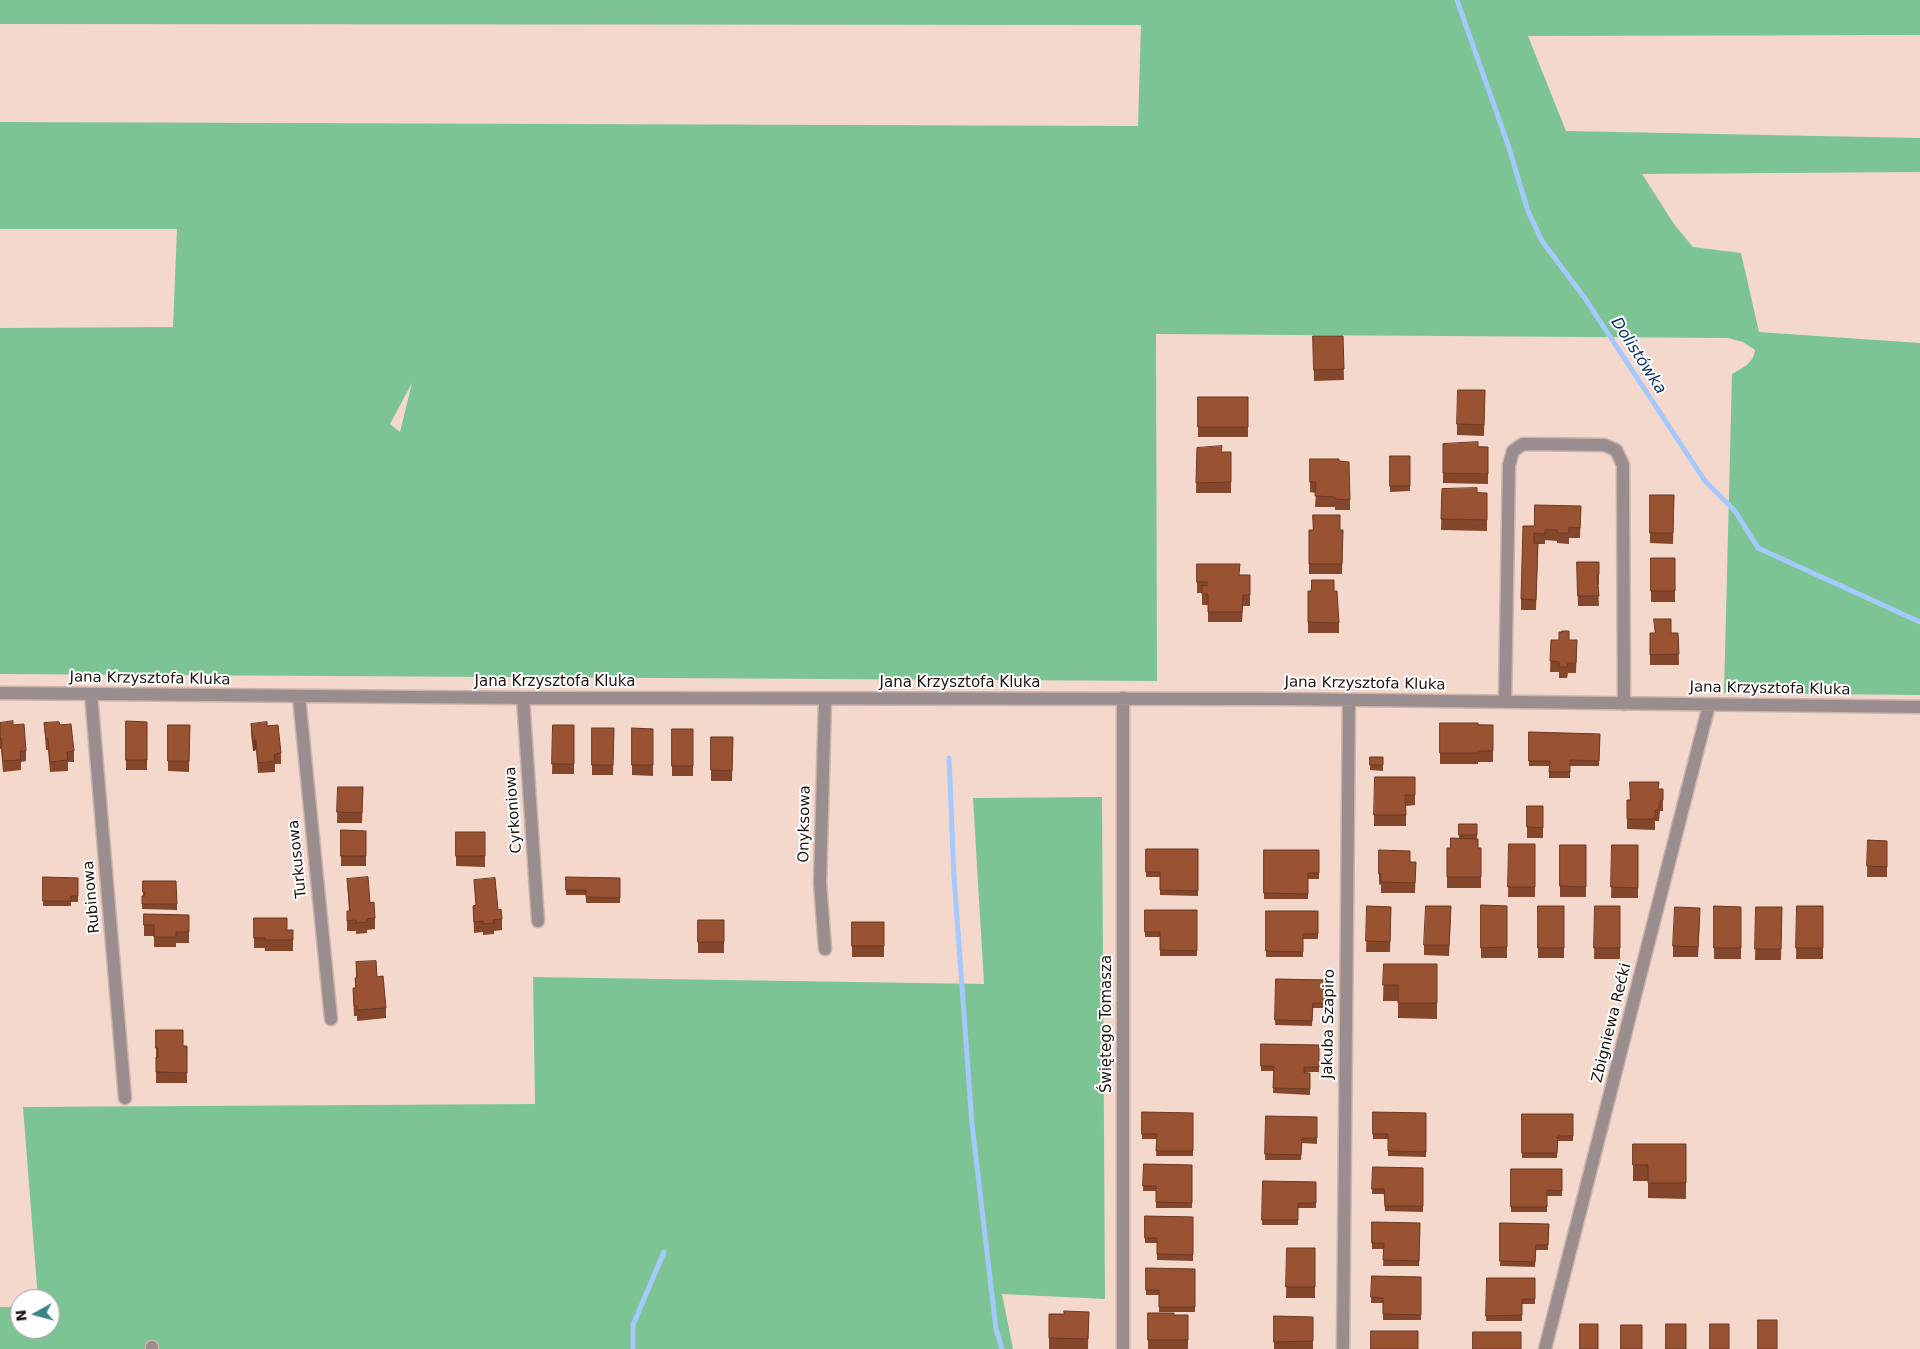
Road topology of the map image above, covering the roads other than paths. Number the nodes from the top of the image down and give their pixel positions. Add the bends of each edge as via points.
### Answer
1 (0, 693) edge
2 (91, 694) junction
3 (298, 697) junction
4 (522, 698) junction
5 (1123, 698) junction
6 (824, 699) junction
7 (1349, 700) junction
8 (1505, 702) junction
9 (1624, 704) junction
10 (1708, 705) junction
11 (1920, 707) edge
12 (538, 921) dead end
13 (825, 950) dead end
14 (330, 1019) dead end
15 (125, 1098) dead end
16 (1123, 1349) edge
17 (1342, 1349) edge
18 (1545, 1349) edge

1 - 2 street, Jana Krzysztofa Kluka
2 - 3 street, Jana Krzysztofa Kluka
2 - 15 street, Rubinowa
3 - 4 street, Jana Krzysztofa Kluka
3 - 14 street, Turkusowa
4 - 6 street, Jana Krzysztofa Kluka
4 - 12 street, Cyrkoniowa
5 - 6 street, Jana Krzysztofa Kluka
5 - 7 street, Jana Krzysztofa Kluka
5 - 16 street, Świętego Tomasza
6 - 13 street, Onyksowa via 820,883
7 - 8 street, Jana Krzysztofa Kluka
7 - 17 street, Jakuba Szapiro
8 - 9 street, Jana Krzysztofa Kluka
8 - 9 street via 1509,466 1513,451 1523,444 1604,445 1616,450 1623,465
9 - 10 street, Jana Krzysztofa Kluka
10 - 11 street, Jana Krzysztofa Kluka
10 - 18 street, Zbigniewa Rećki

